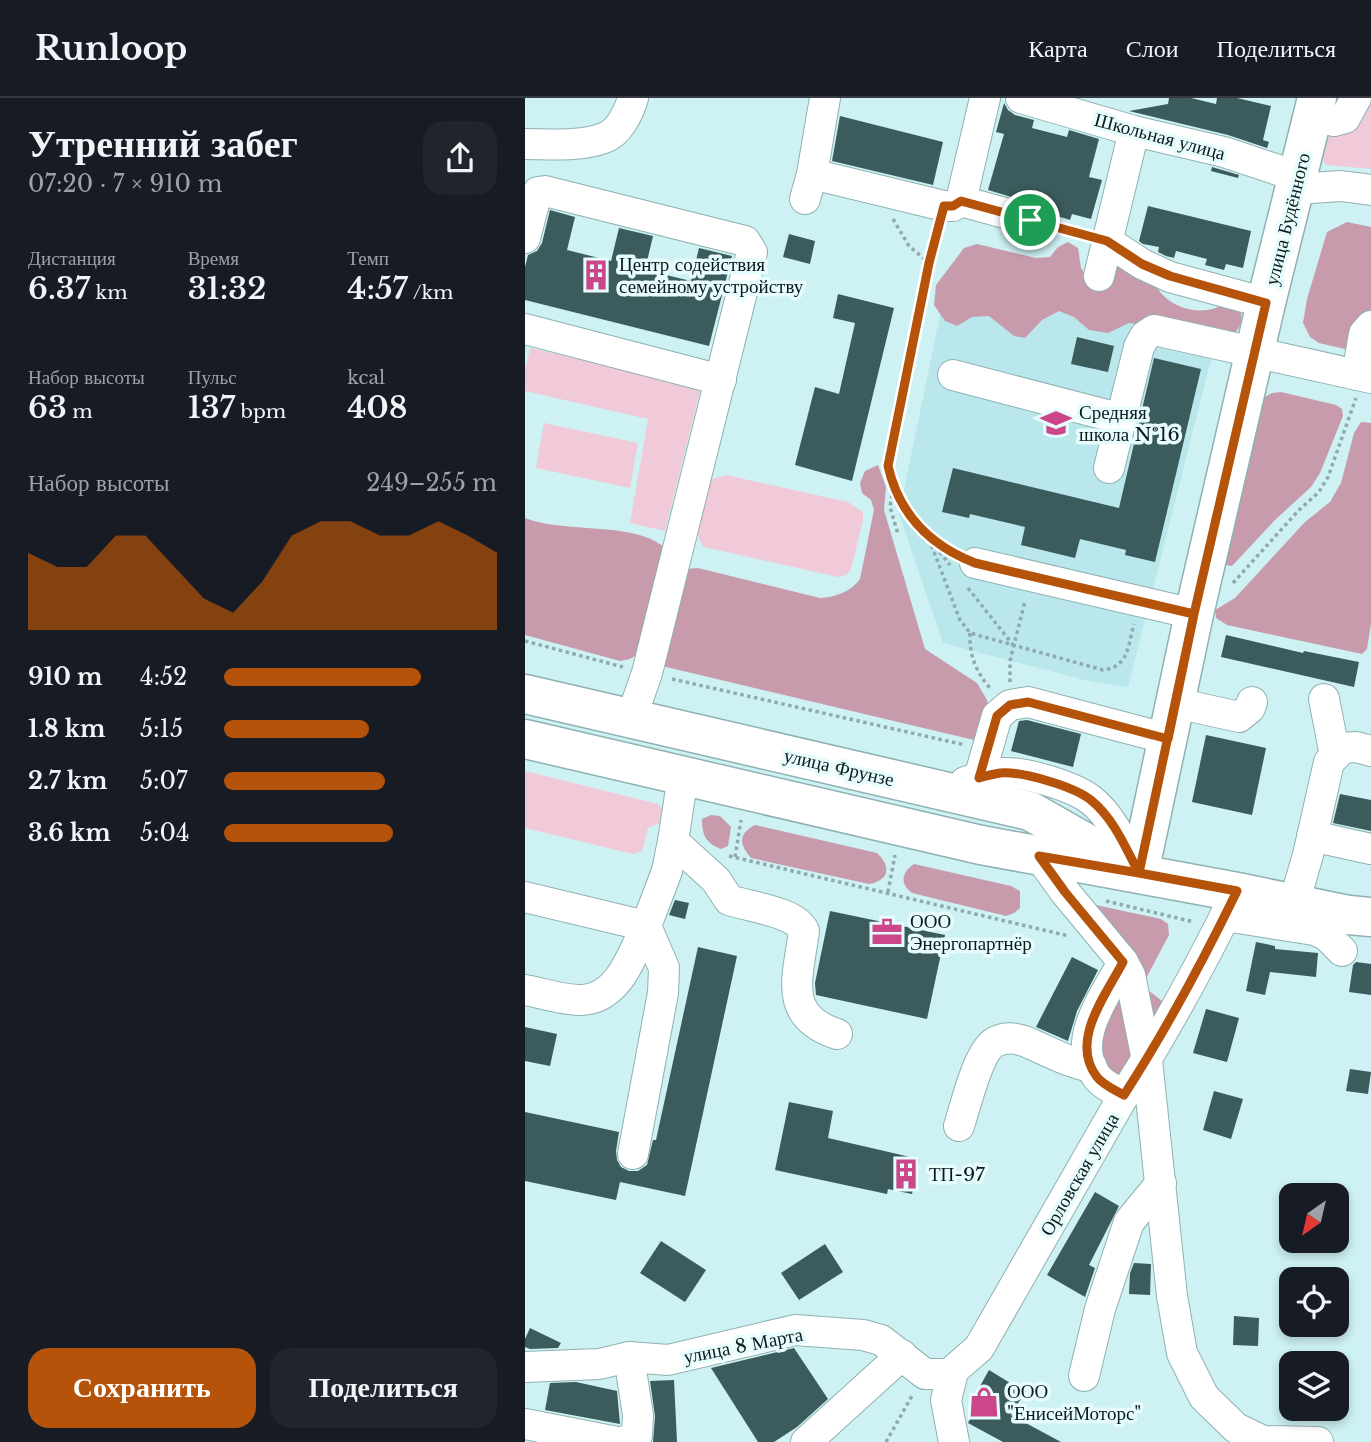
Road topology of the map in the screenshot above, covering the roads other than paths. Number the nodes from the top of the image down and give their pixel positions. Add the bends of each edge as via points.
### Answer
1 (633, 98) edge
2 (825, 98) edge
3 (985, 98) edge
4 (1021, 98) edge
5 (1356, 98) edge
6 (1315, 107) edge
7 (1134, 131) junction
8 (525, 144) edge
9 (1297, 183) junction
10 (1371, 190) edge
11 (952, 204) junction
12 (1030, 220) road end
13 (525, 238) edge
14 (1107, 241) junction
15 (1099, 276) dead end
16 (1266, 303) junction
17 (1371, 326) edge
18 (525, 329) edge
19 (1256, 354) junction
20 (953, 375) dead end
21 (1364, 377) edge
22 (721, 380) junction
23 (1122, 419) junction
24 (1109, 468) dead end
25 (963, 571) road end
26 (1194, 614) junction
27 (525, 694) edge
28 (1324, 699) dead end
29 (1252, 702) dead end
30 (1176, 703) junction
31 (631, 719) junction
32 (525, 739) edge
33 (1168, 739) junction
34 (1371, 751) edge
35 (1335, 755) junction
36 (970, 773) junction
37 (683, 776) junction
38 (1312, 836) junction
39 (673, 841) junction
40 (1371, 849) edge
41 (1039, 856) junction
42 (1139, 873) junction
43 (525, 897) edge
44 (1294, 903) junction
45 (1227, 912) junction
46 (1371, 917) edge
47 (646, 926) junction
48 (1342, 951) dead end
49 (1116, 954) junction
50 (525, 990) edge
51 (837, 1034) dead end
52 (1147, 1060) junction
53 (1092, 1067) junction
54 (1124, 1095) junction
55 (959, 1126) dead end
56 (633, 1154) dead end
57 (1161, 1183) junction
58 (902, 1355) junction
59 (629, 1357) junction
60 (525, 1367) edge
61 (937, 1374) junction
62 (1084, 1376) dead end
63 (525, 1424) edge
64 (617, 1442) edge
65 (624, 1442) edge
66 (806, 1442) edge
67 (954, 1442) edge
68 (1318, 1442) edge

1 - 8 lane via 628,114 606,138
2 - 11 lane via 808,186
3 - 11 lane
4 - 7 lane, Школьная улица
5 - 6 lane via 1345,118 1334,121
6 - 9 main road, улица Будённого
7 - 9 lane, Школьная улица via 1224,152
7 - 14 lane
9 - 10 lane
9 - 16 main road, улица Будённого
11 - 12 lane
13 - 22 lane via 536,196 545,191 745,241 752,251
14 - 15 lane
14 - 16 lane via 1170,276
16 - 19 main road, улица Будённого
17 - 21 lane via 1364,334
18 - 22 lane
19 - 21 lane
19 - 23 lane via 1154,330 1139,347
19 - 26 main road, улица Будённого
20 - 23 lane
22 - 31 lane via 647,673
23 - 24 lane
25 - 26 lane via 1031,576
26 - 30 main road, улица Будённого
27 - 31 main road, улица Фрунзе
28 - 35 lane
29 - 30 lane via 1239,717
30 - 33 main road, улица Будённого
31 - 36 main road, улица Фрунзе
32 - 37 main road, улица Фрунзе
33 - 36 lane via 1028,702 1010,705 997,716
33 - 42 main road, улица Будённого
34 - 35 lane via 1343,748
35 - 38 lane via 1324,778
36 - 42 main road, улица Фрунзе
37 - 39 lane
37 - 41 main road, улица Фрунзе
38 - 40 lane
38 - 44 lane
39 - 47 lane
39 - 51 lane via 716,880 729,900 801,923 804,931 797,986 801,1009 818,1028
41 - 42 main road, улица Фрунзе
41 - 49 lane
42 - 45 main road, улица Фрунзе
43 - 47 lane
44 - 45 main road, улица Фрунзе
44 - 46 main road, улица Фрунзе
45 - 48 lane via 1314,930
45 - 52 lane, Орловская улица
47 - 50 lane via 609,992 579,1000
47 - 56 lane via 664,968 663,993
49 - 52 lane via 1130,975
49 - 53 lane via 1091,1025 1086,1053
52 - 54 lane, Орловская улица
52 - 57 lane
53 - 54 lane via 1097,1077
53 - 55 lane via 1073,1064 1011,1037 992,1043
54 - 61 lane, Орловская улица via 979,1348
57 - 62 lane via 1129,1222
57 - 68 lane via 1182,1353 1204,1397 1236,1428 1263,1441
58 - 59 lane, улица 8 Марта via 881,1340 863,1335 796,1330 667,1360
58 - 61 lane, улица 8 Марта
58 - 66 lane
59 - 60 lane, улица 8 Марта via 599,1364
59 - 65 lane via 637,1434
61 - 67 lane via 952,1376 946,1400
63 - 64 lane

